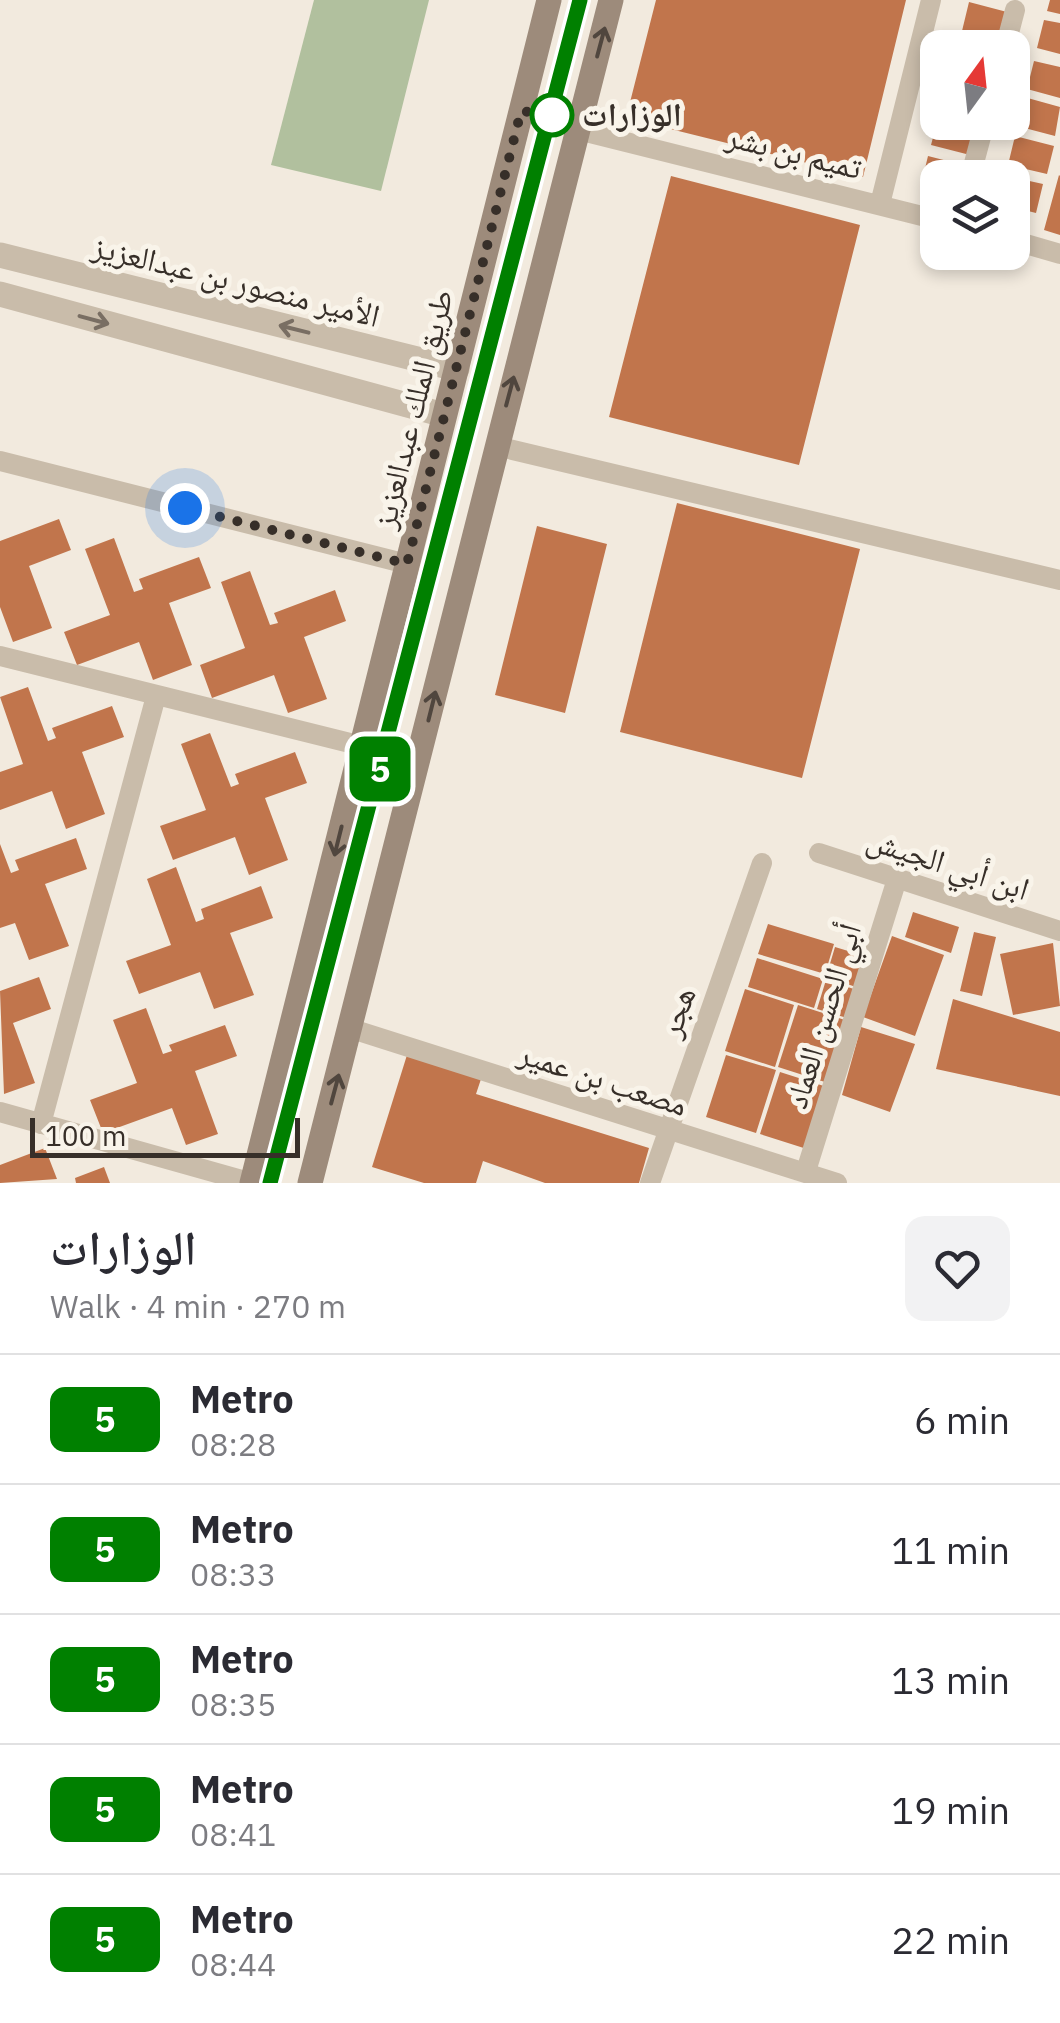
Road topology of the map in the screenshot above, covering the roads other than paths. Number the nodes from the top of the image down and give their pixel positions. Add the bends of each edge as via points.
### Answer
1 (548, 0) edge
2 (612, 0) edge
3 (931, 0) edge
4 (1016, 10) dead end
5 (1011, 30) edge
6 (578, 130) junction
7 (880, 204) junction
8 (920, 215) edge
9 (1030, 245) edge
10 (1060, 254) edge
11 (0, 255) edge
12 (0, 294) edge
13 (358, 344) junction
14 (456, 369) junction
15 (348, 389) junction
16 (444, 415) junction
17 (496, 446) junction
18 (0, 461) edge
19 (407, 564) junction
20 (1060, 580) edge
21 (0, 656) edge
22 (156, 696) junction
23 (362, 746) junction
24 (818, 853) dead end
25 (762, 862) dead end
26 (897, 879) junction
27 (1060, 931) edge
28 (352, 1029) junction
29 (0, 1112) edge
30 (41, 1124) junction
31 (666, 1131) junction
32 (806, 1172) junction
33 (252, 1183) edge
34 (310, 1183) edge
35 (650, 1183) edge
36 (837, 1183) edge

1 - 14 main road, طريق الملك عبدالعزيز
6 -> 2 main road
3 - 7 street
4 - 5 street
6 - 7 street, تميم بن بشر
17 -> 6 main road
7 - 8 street, تميم بن بشر
9 - 10 street
13 -> 11 street, الأمير منصور بن عبدالعزيز
12 -> 15 street
13 - 14 street, الأمير منصور بن عبدالعزيز
13 - 15 street
14 - 16 main road, طريق الملك عبدالعزيز
15 - 16 street
16 - 19 main road, طريق الملك عبدالعزيز
17 - 20 street
28 -> 17 main road
18 - 19 street
19 - 23 main road, طريق الملك عبدالعزيز
21 - 22 street
22 - 23 street
22 - 30 street
23 -> 33 main road, طريق الملك عبدالعزيز
24 - 26 street, ابن أبي الجيش
25 - 31 street, هجر
26 - 27 street, ابن أبي الجيش
26 - 32 street, أبي الحسن العماد
28 - 31 street, مصعب بن عمير
34 -> 28 main road
29 - 30 street
30 - 33 street
31 - 32 street, مصعب بن عمير
31 - 35 street, هجر
32 - 36 street, مصعب بن عمير

